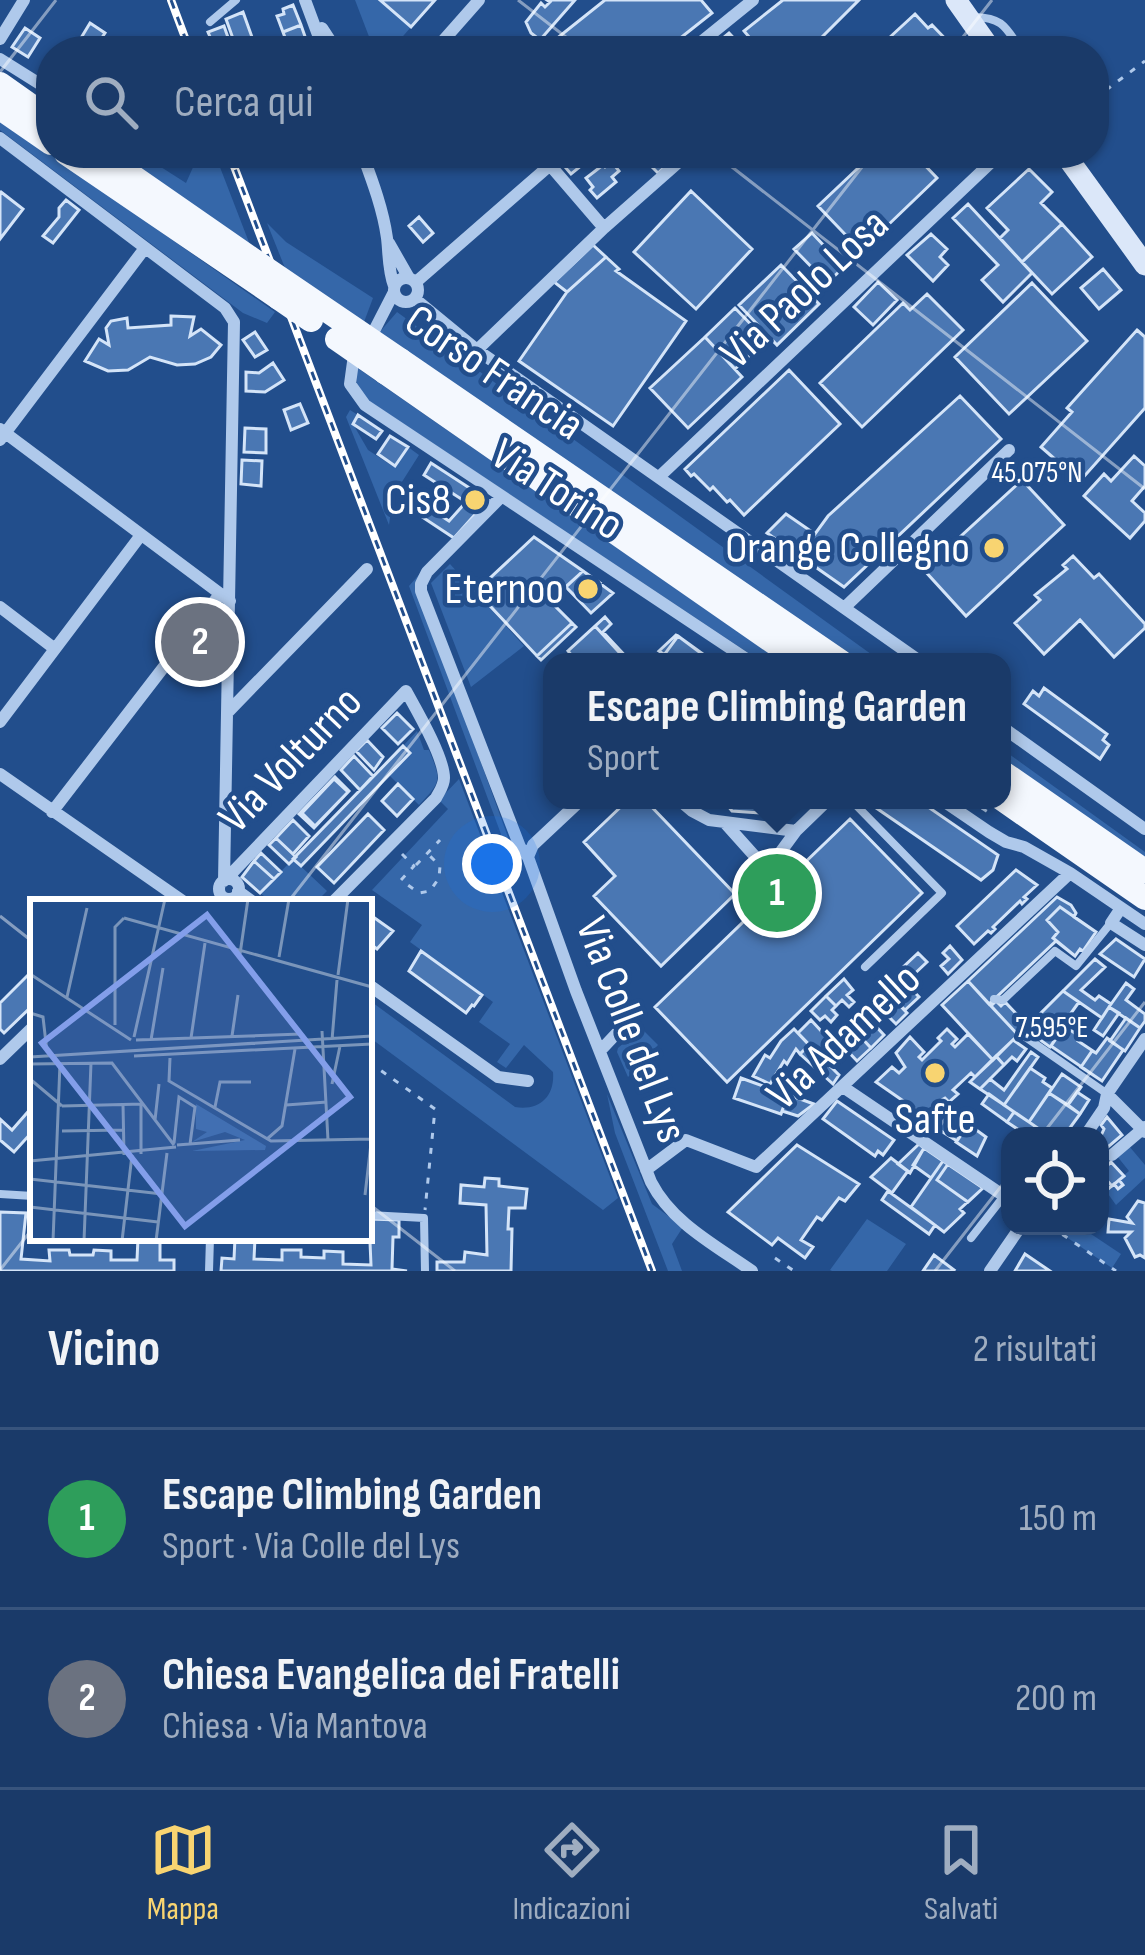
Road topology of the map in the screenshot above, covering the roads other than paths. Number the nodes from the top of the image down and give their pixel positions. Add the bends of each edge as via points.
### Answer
1 (24, 0) edge
2 (236, 0) edge
3 (478, 0) edge
4 (753, 0) edge
5 (307, 4) edge
6 (962, 8) edge
7 (210, 22) dead end
8 (319, 36) edge
9 (327, 36) edge
10 (447, 36) edge
11 (709, 36) edge
12 (982, 36) edge
13 (1010, 36) edge
14 (0, 39) edge
15 (0, 58) edge
16 (36, 81) edge
17 (0, 84) edge
18 (0, 108) edge
19 (36, 109) edge
20 (36, 132) edge
21 (5, 142) edge
22 (0, 160) edge
23 (36, 165) edge
24 (39, 168) edge
25 (88, 168) edge
26 (121, 168) edge
27 (368, 168) edge
28 (374, 168) edge
29 (545, 168) edge
30 (553, 168) edge
31 (672, 168) edge
32 (985, 168) edge
33 (1065, 168) edge
34 (377, 193) junction
35 (604, 228) junction
36 (387, 241) junction
37 (145, 248) junction
38 (1145, 265) edge
39 (412, 280) junction
40 (394, 289) junction
41 (415, 299) junction
42 (375, 329) dead end
43 (477, 350) junction
44 (353, 362) dead end
45 (393, 367) junction
46 (2, 434) edge
47 (1009, 451) dead end
48 (659, 477) junction
49 (502, 496) junction
50 (141, 535) junction
51 (367, 569) dead end
52 (225, 597) junction
53 (0, 607) edge
54 (844, 608) junction
55 (55, 649) junction
56 (738, 653) edge
57 (790, 653) edge
58 (827, 653) edge
59 (908, 653) edge
60 (227, 713) junction
61 (0, 722) edge
62 (1011, 734) edge
63 (6, 778) edge
64 (1011, 778) edge
65 (0, 794) edge
66 (1011, 807) edge
67 (571, 809) edge
68 (690, 809) edge
69 (819, 809) edge
70 (860, 809) edge
71 (955, 809) edge
72 (52, 812) junction
73 (724, 822) junction
74 (1145, 829) edge
75 (796, 831) junction
76 (528, 857) junction
77 (1145, 871) edge
78 (768, 872) junction
79 (1070, 873) junction
80 (228, 890) edge
81 (749, 896) dead end
82 (164, 897) edge
83 (336, 899) edge
84 (1133, 903) edge
85 (1111, 923) junction
86 (1145, 924) edge
87 (1145, 945) edge
88 (865, 967) dead end
89 (372, 987) edge
90 (994, 999) dead end
91 (632, 1017) dead end
92 (30, 1029) edge
93 (1021, 1034) dead end
94 (1144, 1043) edge
95 (600, 1051) junction
96 (2, 1052) edge
97 (528, 1082) dead end
98 (843, 1087) junction
99 (1107, 1094) junction
100 (1091, 1127) edge
101 (1142, 1128) edge
102 (1112, 1155) dead end
103 (646, 1170) junction
104 (0, 1194) edge
105 (1001, 1194) edge
106 (30, 1196) edge
107 (1001, 1205) edge
108 (372, 1215) edge
109 (1015, 1235) edge
110 (971, 1238) dead end
111 (210, 1241) edge
112 (209, 1271) edge
113 (425, 1271) edge
114 (752, 1271) edge
115 (990, 1271) edge

1 - 14 street
2 - 7 lane
3 - 10 street
4 - 11 street
5 - 8 street
5 - 9 street
6 - 12 street
6 - 13 lane via 996,18
15 - 16 street
17 - 19 main road
18 - 20 main road
21 - 22 street
21 - 23 street
24 - 37 street
25 - 45 main road, Corso Francia, bridge
26 - 45 main road, Corso Francia, bridge
27 - 34 street
28 - 34 street
29 - 39 street
30 - 35 street
31 - 35 street
32 - 48 street, Via Paolo Losa
33 - 38 street
34 - 36 street
35 - 43 street
36 - 39 street
36 - 40 street
37 - 46 street
37 - 52 street via 234,322
39 - 40 street via 401,278
39 - 41 street
40 - 41 street via 404,302
40 - 42 street
41 - 43 street
43 - 48 street
44 - 49 street, Via Torino via 350,384 365,405
45 - 57 main road, Corso Francia
45 - 58 main road, Corso Francia
46 - 50 street
47 - 54 street
48 - 54 street
49 - 56 street, Via Torino
49 - 76 street, Via Colle del Lys via 428,572 421,591
50 - 52 street
50 - 55 street
51 - 60 street
52 - 60 street
52 - 72 street
53 - 55 street
54 - 59 street
55 - 61 street
60 - 80 street
62 - 74 street
63 - 65 street
63 - 72 street
64 - 77 main road
66 - 84 main road
67 - 76 street
68 - 73 street
69 - 75 street
70 - 88 lane via 941,893
71 - 79 street
72 - 82 street
73 - 75 street
73 - 78 street
75 - 78 street
76 - 95 street, Via Colle del Lys
78 - 81 street
79 - 84 street
79 - 98 street, Via Adamello
80 - 83 street, Via Volturno via 232,873 406,692 444,777 436,798
84 - 85 street
84 - 86 street
85 - 87 street
85 - 90 lane via 1076,966 1054,951 1003,1000
89 - 97 street via 498,1077
91 - 95 street
92 - 96 street
93 - 99 lane
94 - 99 street
95 - 103 street, Via Colle del Lys
98 - 103 street, Via Adamello via 756,1167 686,1140
98 - 105 street
99 - 100 street
99 - 101 street
101 - 102 street
103 - 114 street, Via Colle del Lys via 681,1221
104 - 106 lane
107 - 110 lane
108 - 113 lane via 424,1218
109 - 115 street
111 - 112 lane

